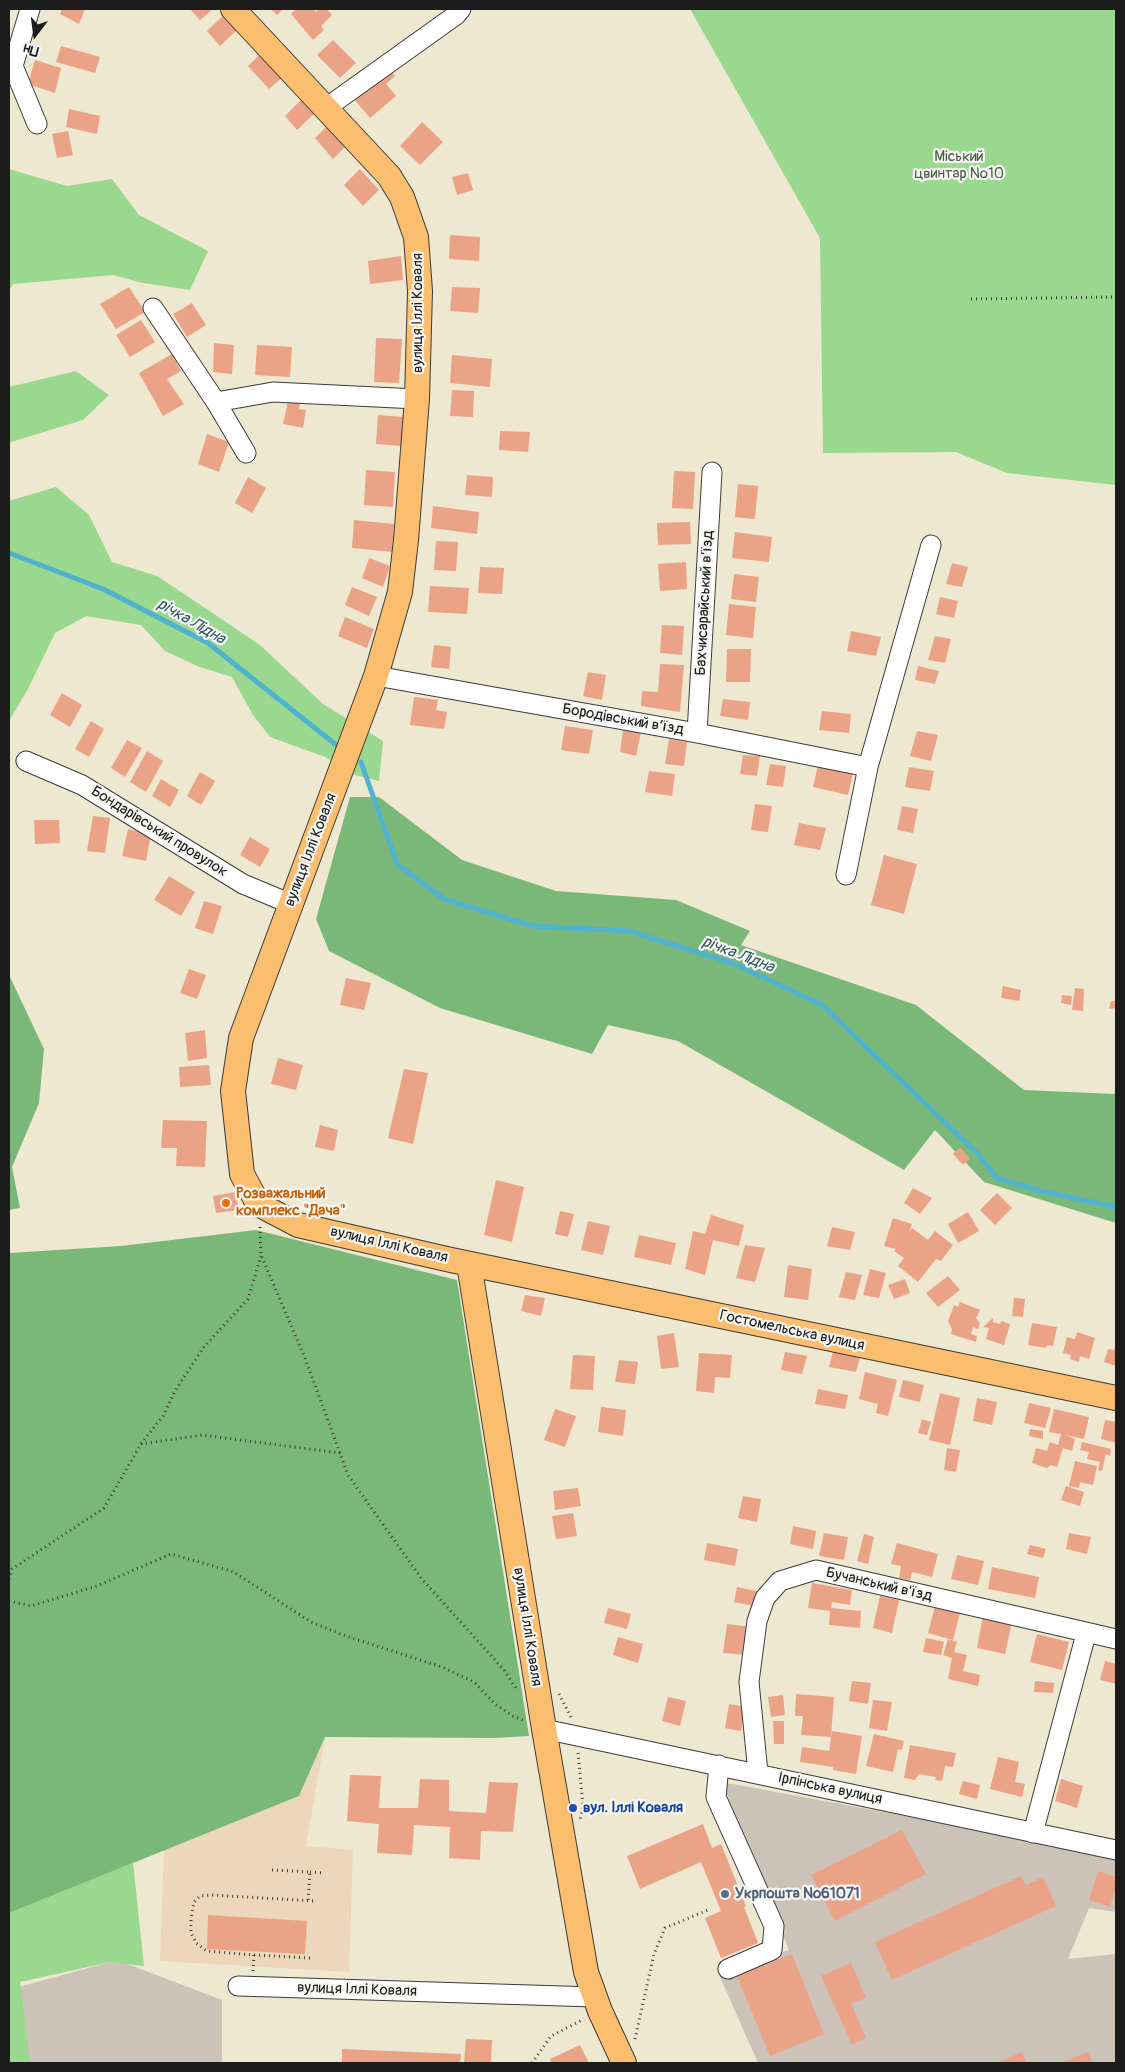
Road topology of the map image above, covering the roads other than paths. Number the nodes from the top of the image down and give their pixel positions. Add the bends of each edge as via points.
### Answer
1 (30, 9) edge
2 (233, 9) edge
3 (461, 9) edge
4 (326, 108) junction
5 (36, 124) dead end
6 (153, 308) dead end
7 (418, 399) junction
8 (216, 402) junction
9 (246, 453) dead end
10 (712, 472) dead end
11 (931, 545) dead end
12 (376, 676) junction
13 (697, 733) junction
14 (26, 761) dead end
15 (868, 767) junction
16 (846, 876) dead end
17 (291, 904) junction
18 (469, 1264) junction
19 (1116, 1398) edge
20 (1086, 1634) junction
21 (1116, 1639) edge
22 (544, 1729) junction
23 (719, 1765) junction
24 (758, 1773) junction
25 (1033, 1833) junction
26 (1116, 1850) edge
27 (728, 1969) dead end
28 (245, 1987) road end
29 (598, 2004) junction
30 (624, 2063) edge

1 - 5 street via 13,66
2 - 4 main road, вулиця Іллі Коваля
3 - 4 street
4 - 7 main road, вулиця Іллі Коваля via 389,176 410,218 417,245 420,291
6 - 8 street
7 - 8 street via 273,392
7 - 12 main road, вулиця Іллі Коваля via 400,592
8 - 9 street
10 - 13 street, Бахчисарайський в’їзд
11 - 15 street
12 - 13 street, Бородівський в’їзд
12 - 17 main road, вулиця Іллі Коваля
13 - 15 street, Бородівський в’їзд
14 - 17 street, Бондарівський провулок via 82,785 242,884
15 - 16 street
17 - 18 main road, вулиця Іллі Коваля via 241,1038 233,1091 242,1174 258,1204 298,1225
18 - 19 main road, Гостомельська вулиця
18 - 22 main road, вулиця Іллі Коваля
20 - 21 street, Бучанський в'їзд
20 - 24 street, Бучанський в'їзд via 816,1570 780,1582 764,1598 757,1621 749,1682
20 - 25 street
22 - 23 street, Ірпінська вулиця
22 - 29 main road, вулиця Іллі Коваля via 586,1972
23 - 24 street, Ірпінська вулиця
23 - 27 street via 716,1798 774,1926 772,1950
24 - 25 street, Ірпінська вулиця
25 - 26 street, Ірпінська вулиця
28 - 29 street, вулиця Іллі Коваля
29 - 30 main road, вулиця Іллі Коваля

